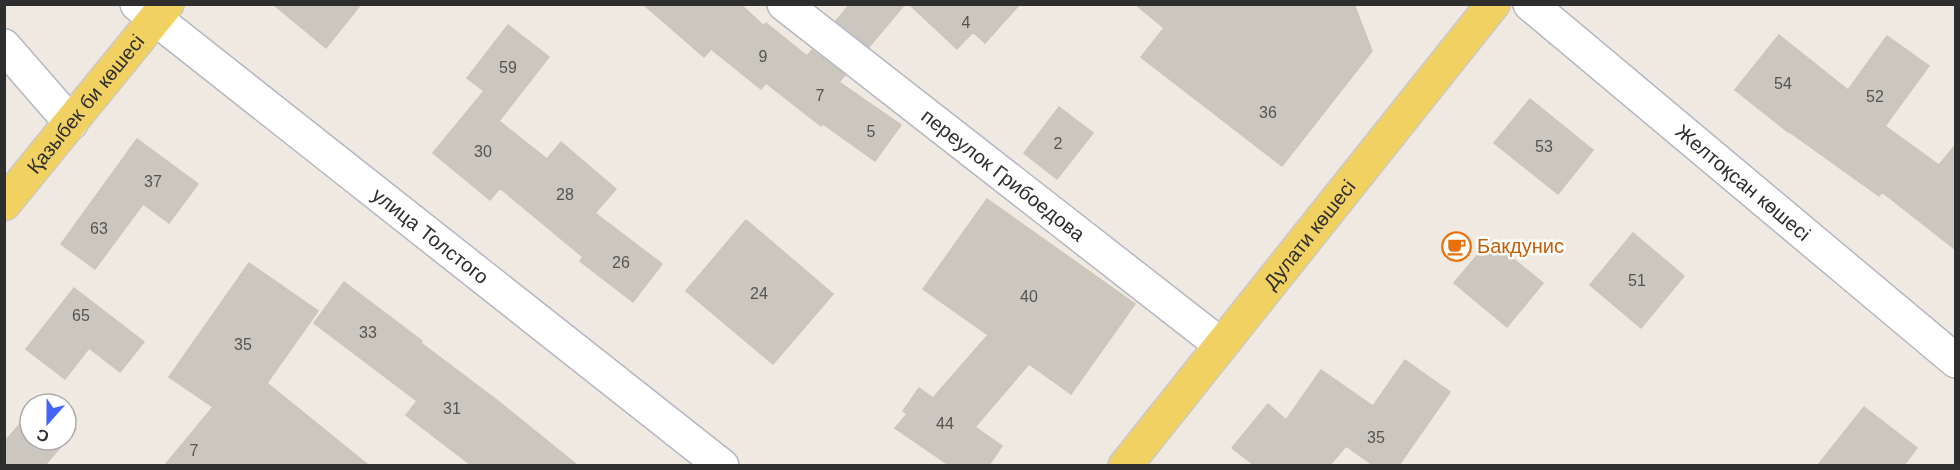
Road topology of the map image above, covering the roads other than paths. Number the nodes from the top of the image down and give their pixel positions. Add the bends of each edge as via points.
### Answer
1 (784, 4) edge
2 (1493, 4) edge
3 (1530, 4) edge
4 (153, 9) edge
5 (4, 46) edge
6 (71, 123) junction
7 (4, 204) edge
8 (1221, 345) junction
9 (1956, 361) edge
10 (722, 465) edge
11 (1125, 465) edge

1 - 8 street, переулок Грибоедова
2 - 8 main road, Дулати көшесі
3 - 9 street, Желтоқсан көшесі
4 - 6 main road, Қазыбек би көшесі
4 - 10 street, улица Толстого
5 - 6 street
6 - 7 main road, Қазыбек би көшесі
8 - 11 main road, Дулати көшесі

